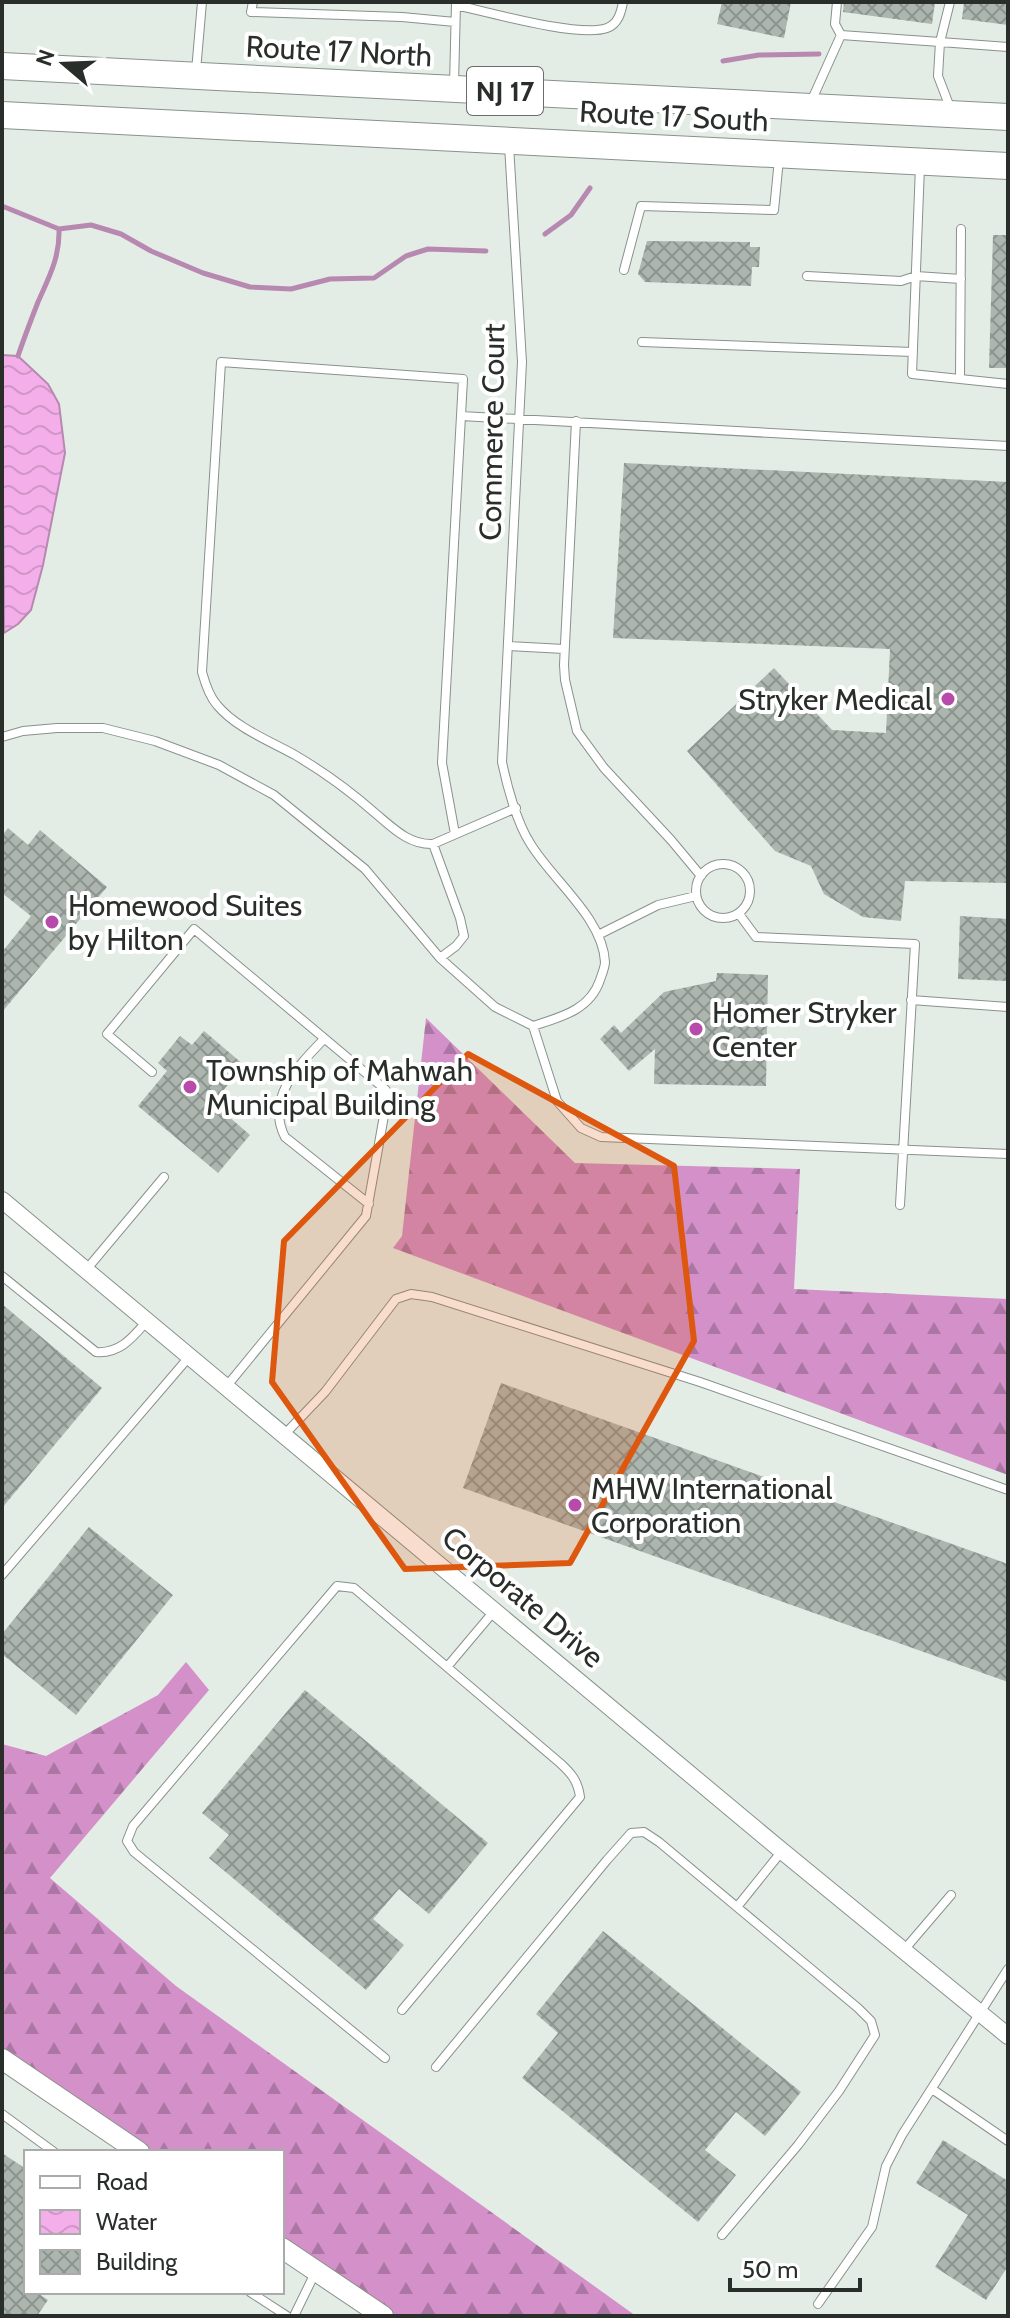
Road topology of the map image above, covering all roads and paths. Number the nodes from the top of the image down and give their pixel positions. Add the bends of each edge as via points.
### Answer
1 (202, 2) edge
2 (253, 2) edge
3 (623, 2) edge
4 (837, 2) edge
5 (950, 2) edge
6 (456, 3) edge
7 (455, 22) junction
8 (841, 35) junction
9 (940, 42) junction
10 (1008, 47) edge
11 (2, 66) edge
12 (196, 76) junction
13 (453, 89) junction
14 (809, 107) junction
15 (953, 114) junction
16 (2, 115) edge
17 (1008, 117) edge
18 (508, 140) junction
19 (779, 154) junction
20 (920, 161) junction
21 (1008, 166) edge
22 (961, 229) dead end
23 (624, 270) dead end
24 (807, 276) dead end
25 (916, 276) junction
26 (961, 279) junction
27 (642, 342) dead end
28 (913, 352) junction
29 (960, 378) junction
30 (1008, 384) edge
31 (461, 416) junction
32 (520, 418) junction
33 (576, 421) junction
34 (1008, 446) edge
35 (508, 646) junction
36 (564, 649) junction
37 (2, 737) edge
38 (516, 808) junction
39 (455, 834) junction
40 (433, 844) junction
41 (701, 876) junction
42 (696, 896) junction
43 (739, 914) junction
44 (598, 935) junction
45 (440, 958) junction
46 (911, 1000) junction
47 (1008, 1007) edge
48 (533, 1026) junction
49 (324, 1039) junction
50 (152, 1072) dead end
51 (902, 1151) junction
52 (1008, 1154) edge
53 (164, 1177) dead end
54 (2, 1200) edge
55 (369, 1204) junction
56 (900, 1205) dead end
57 (86, 1270) junction
58 (2, 1276) edge
59 (147, 1321) junction
60 (190, 1357) junction
61 (226, 1387) junction
62 (284, 1435) junction
63 (1008, 1490) edge
64 (2, 1575) edge
65 (495, 1610) junction
66 (447, 1667) junction
67 (782, 1851) junction
68 (951, 1895) dead end
69 (737, 1907) junction
70 (904, 1951) junction
71 (1008, 1969) edge
72 (402, 2010) dead end
73 (980, 2013) junction
74 (1008, 2036) edge
75 (385, 2058) dead end
76 (2, 2059) edge
77 (436, 2067) dead end
78 (932, 2089) junction
79 (2, 2114) edge
80 (1008, 2141) edge
81 (51, 2150) edge
82 (136, 2150) edge
83 (722, 2235) dead end
84 (284, 2249) edge
85 (316, 2271) junction
86 (253, 2294) edge
87 (818, 2304) dead end
88 (287, 2316) edge
89 (294, 2316) edge
90 (383, 2316) edge

1 - 12 lane
2 - 7 lane via 251,12
3 - 6 lane via 618,18 603,29 560,28
4 - 8 lane via 835,24
5 - 9 lane
6 - 7 lane
7 - 13 lane
8 - 9 lane
8 - 14 lane
9 - 10 lane
9 - 15 lane via 938,76
11 - 12 highway, Route 17 North / NJ 17
12 - 13 highway, Route 17 North / NJ 17
13 - 14 highway, Route 17 North / NJ 17
14 - 15 highway, Route 17 North / NJ 17
15 - 17 highway, Route 17 North / NJ 17
16 - 18 highway, Route 17 South / NJ 17
18 - 19 highway, Route 17 South / NJ 17
18 - 32 lane, Commerce Court via 522,362
19 - 20 highway, Route 17 South / NJ 17
19 - 23 lane via 774,210 641,206
20 - 21 highway, Route 17 South / NJ 17
20 - 25 lane
22 - 26 lane
24 - 25 lane via 901,281
25 - 26 lane
25 - 28 lane
26 - 29 lane
27 - 28 lane
28 - 29 lane via 912,374
29 - 30 lane
31 - 32 lane
31 - 39 lane via 442,763
31 - 40 lane via 463,379 221,362 202,672 206,685 216,705 237,722 350,791 411,841
32 - 33 lane
32 - 35 lane, Commerce Court
33 - 34 lane
33 - 36 lane
35 - 36 lane
35 - 38 lane, Commerce Court via 502,762
36 - 41 lane via 577,731
37 - 45 lane via 45,729 103,728 219,765 274,795 365,869
38 - 39 lane
38 - 44 lane, Commerce Court via 529,842
39 - 40 lane
40 - 45 lane via 464,936
41 - 42 lane
41 - 43 lane via 718,864 747,875 751,896
42 - 43 lane via 708,914
42 - 44 lane via 658,905
43 - 46 lane via 756,937 915,944
44 - 48 lane via 606,964 597,990 585,1004
45 - 48 lane via 495,1007
46 - 47 lane
46 - 51 lane
48 - 51 lane via 557,1101 581,1128 601,1137
49 - 50 lane via 194,929 107,1034
49 - 55 lane via 386,1090
49 - 55 lane via 292,1075 279,1125 285,1137
51 - 52 lane
51 - 56 lane
53 - 57 lane
54 - 57 street, Corporate Drive
55 - 61 lane via 351,1236
57 - 59 street, Corporate Drive
58 - 59 lane via 96,1352 118,1349
59 - 60 street, Corporate Drive
60 - 61 street, Corporate Drive
60 - 64 lane
61 - 62 street, Corporate Drive
62 - 63 lane via 325,1392 396,1299 411,1294 700,1382
62 - 65 street, Corporate Drive
65 - 66 lane
65 - 67 street, Corporate Drive
66 - 72 lane via 573,1775 580,1797
66 - 75 lane via 354,1588 337,1586 133,1826 127,1841
67 - 69 lane
67 - 70 street, Corporate Drive
68 - 70 lane
69 - 77 lane via 659,1842 644,1832 631,1833
69 - 83 lane via 858,2008 871,2021 875,2035 798,2145
70 - 73 street, Corporate Drive
71 - 73 lane
73 - 74 street, Corporate Drive
73 - 78 lane
76 - 82 street
78 - 80 lane
78 - 87 lane via 886,2166 872,2227
79 - 81 lane
84 - 85 street
85 - 89 lane
85 - 90 street
86 - 88 lane

